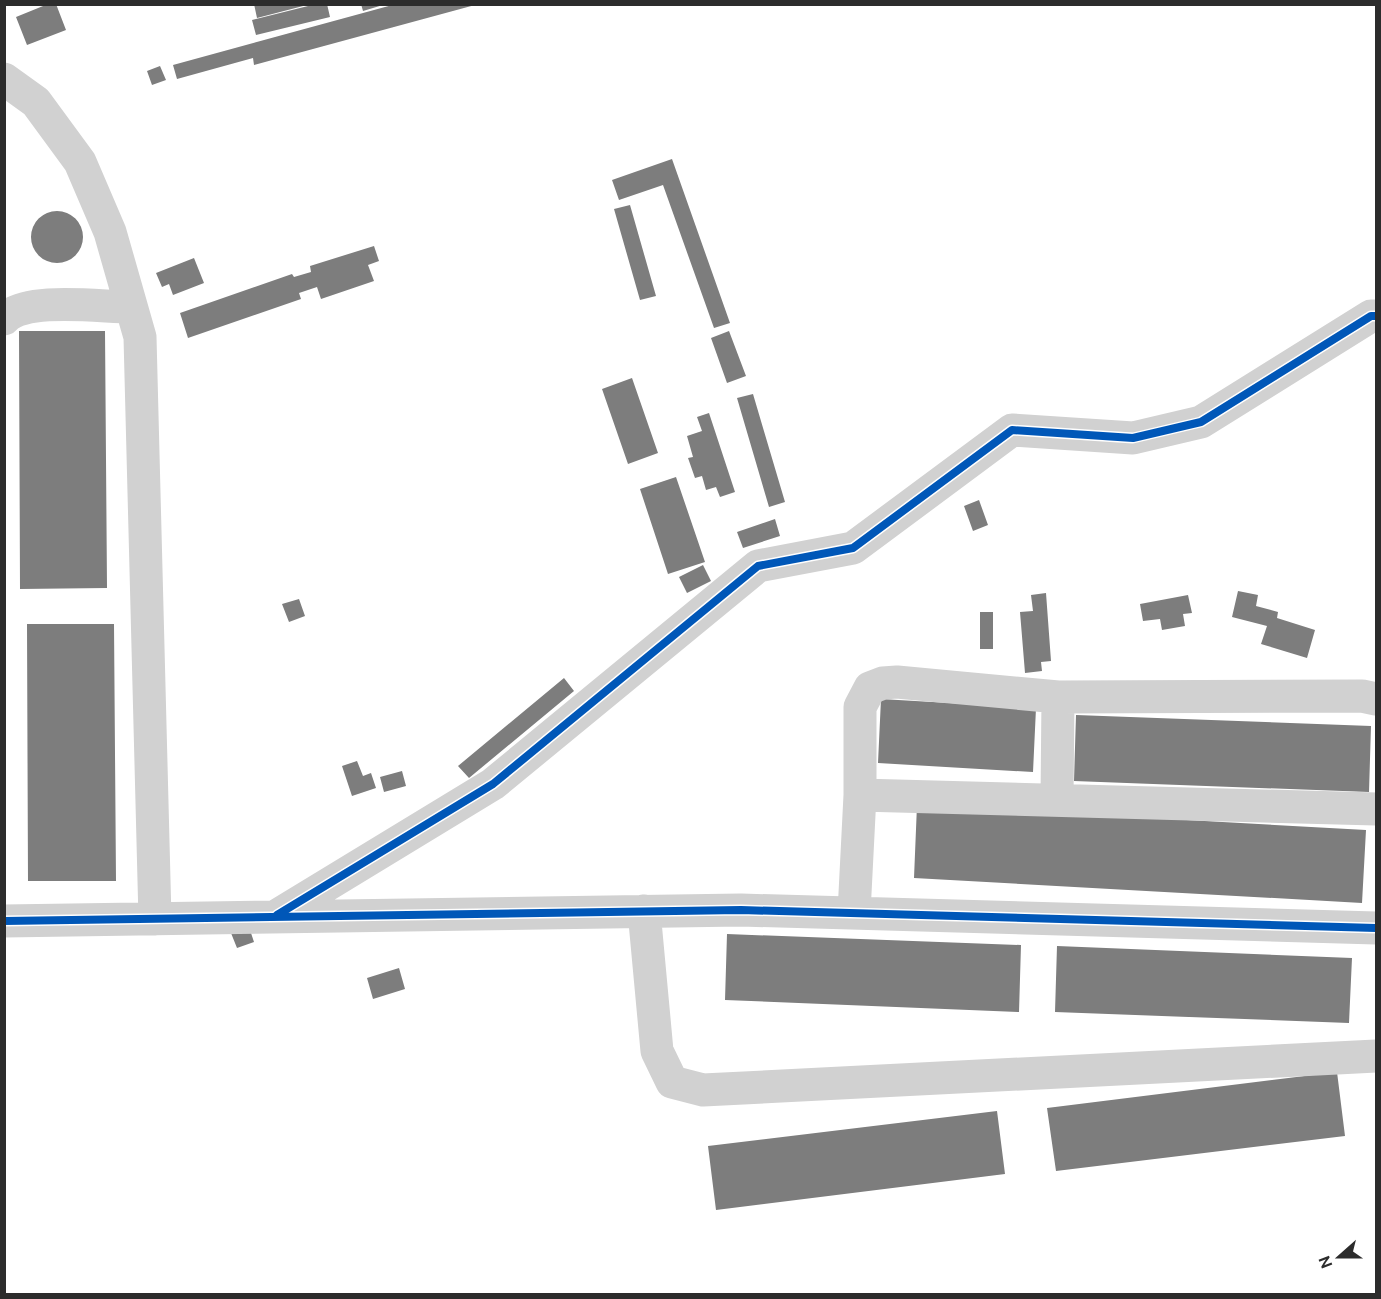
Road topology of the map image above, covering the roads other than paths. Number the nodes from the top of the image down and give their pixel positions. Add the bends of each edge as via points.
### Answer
1 (4, 79) edge
2 (131, 307) junction
3 (1377, 316) edge
4 (4, 319) edge
5 (1058, 697) junction
6 (1377, 699) edge
7 (860, 795) junction
8 (1057, 799) junction
9 (1377, 809) edge
10 (644, 911) junction
11 (854, 913) junction
12 (275, 917) junction
13 (155, 919) junction
14 (4, 921) edge
15 (1377, 928) edge
16 (1377, 1056) edge

1 - 2 street via 36,102 80,162 110,232
2 - 4 street via 33,305
2 - 13 street via 140,338
3 - 12 street via 1371,316 1201,422 1133,438 1012,430 853,548 758,566 493,784
5 - 6 street
5 - 7 street via 897,682 870,688 860,707
5 - 8 street
7 - 8 street
7 - 11 street
8 - 9 street
10 - 11 street
10 - 12 street
10 - 16 street via 657,1051 672,1082 703,1090
11 - 15 street
12 - 13 street
13 - 14 street

